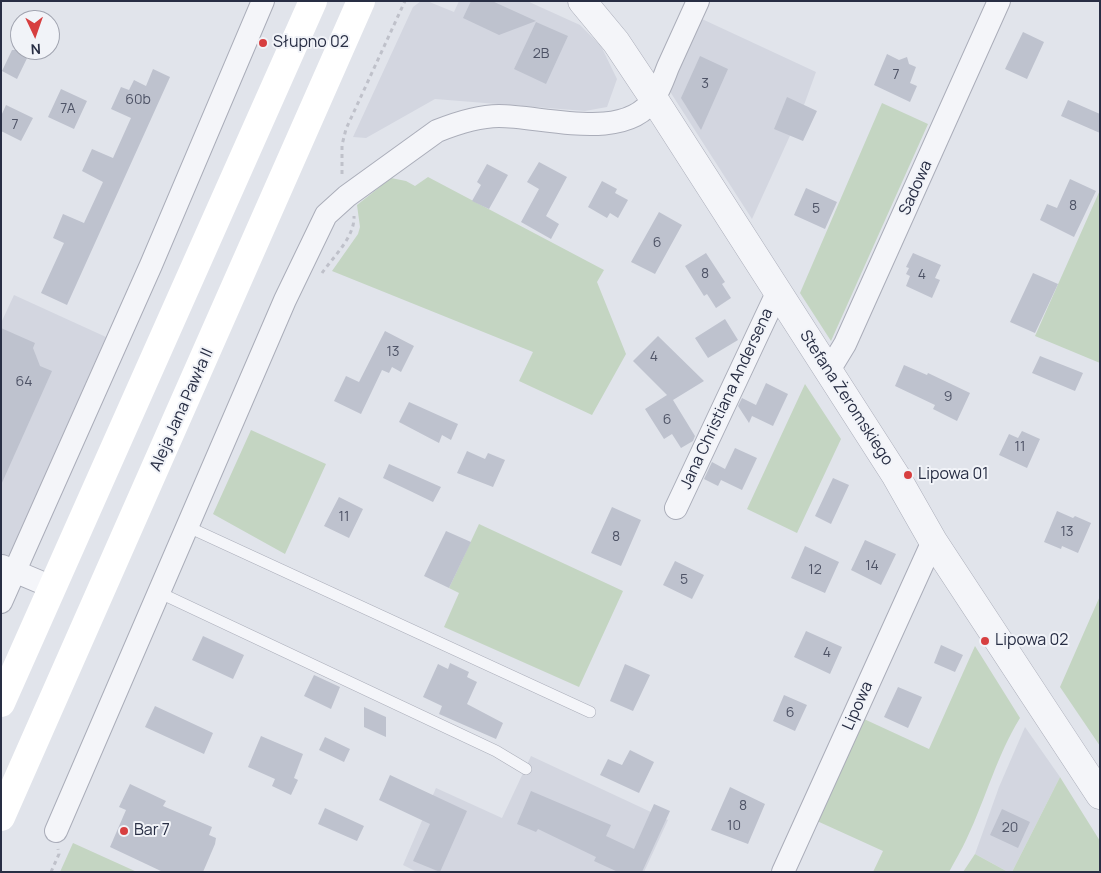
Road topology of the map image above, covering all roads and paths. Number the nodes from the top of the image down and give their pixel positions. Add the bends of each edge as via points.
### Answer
1 (264, 1) edge
2 (313, 1) edge
3 (361, 1) edge
4 (406, 1) edge
5 (698, 1) edge
6 (999, 1) edge
7 (581, 3) edge
8 (654, 99) junction
9 (347, 196) junction
10 (778, 291) junction
11 (828, 372) junction
12 (676, 508) dead end
13 (186, 526) junction
14 (933, 541) junction
15 (8, 568) edge
16 (52, 587) junction
17 (158, 592) junction
18 (1, 602) edge
19 (1, 703) edge
20 (590, 712) dead end
21 (526, 769) dead end
22 (1100, 795) edge
23 (1, 817) edge
24 (56, 831) dead end
25 (783, 872) edge

1 - 15 street via 151,265
2 - 16 main road via 174,320
3 - 23 main road, Aleja Jana Pawła II
4 - 9 path via 346,129 342,161
5 - 8 street
6 - 11 street, Sadowa via 845,344
7 - 8 street, Stefana Żeromskiego via 616,42
8 - 9 street via 638,114 609,123 501,116 450,126 437,131
8 - 10 street, Stefana Żeromskiego
9 - 13 street via 326,216 302,262
10 - 11 street, Stefana Żeromskiego
10 - 12 street, Jana Christiana Andersena
11 - 14 street, Stefana Żeromskiego via 896,476
13 - 17 street
13 - 20 lane
14 - 22 street, Stefana Żeromskiego
14 - 25 street, Lipowa
15 - 16 street
15 - 18 street
16 - 19 main road
17 - 21 lane via 496,751
17 - 24 street

